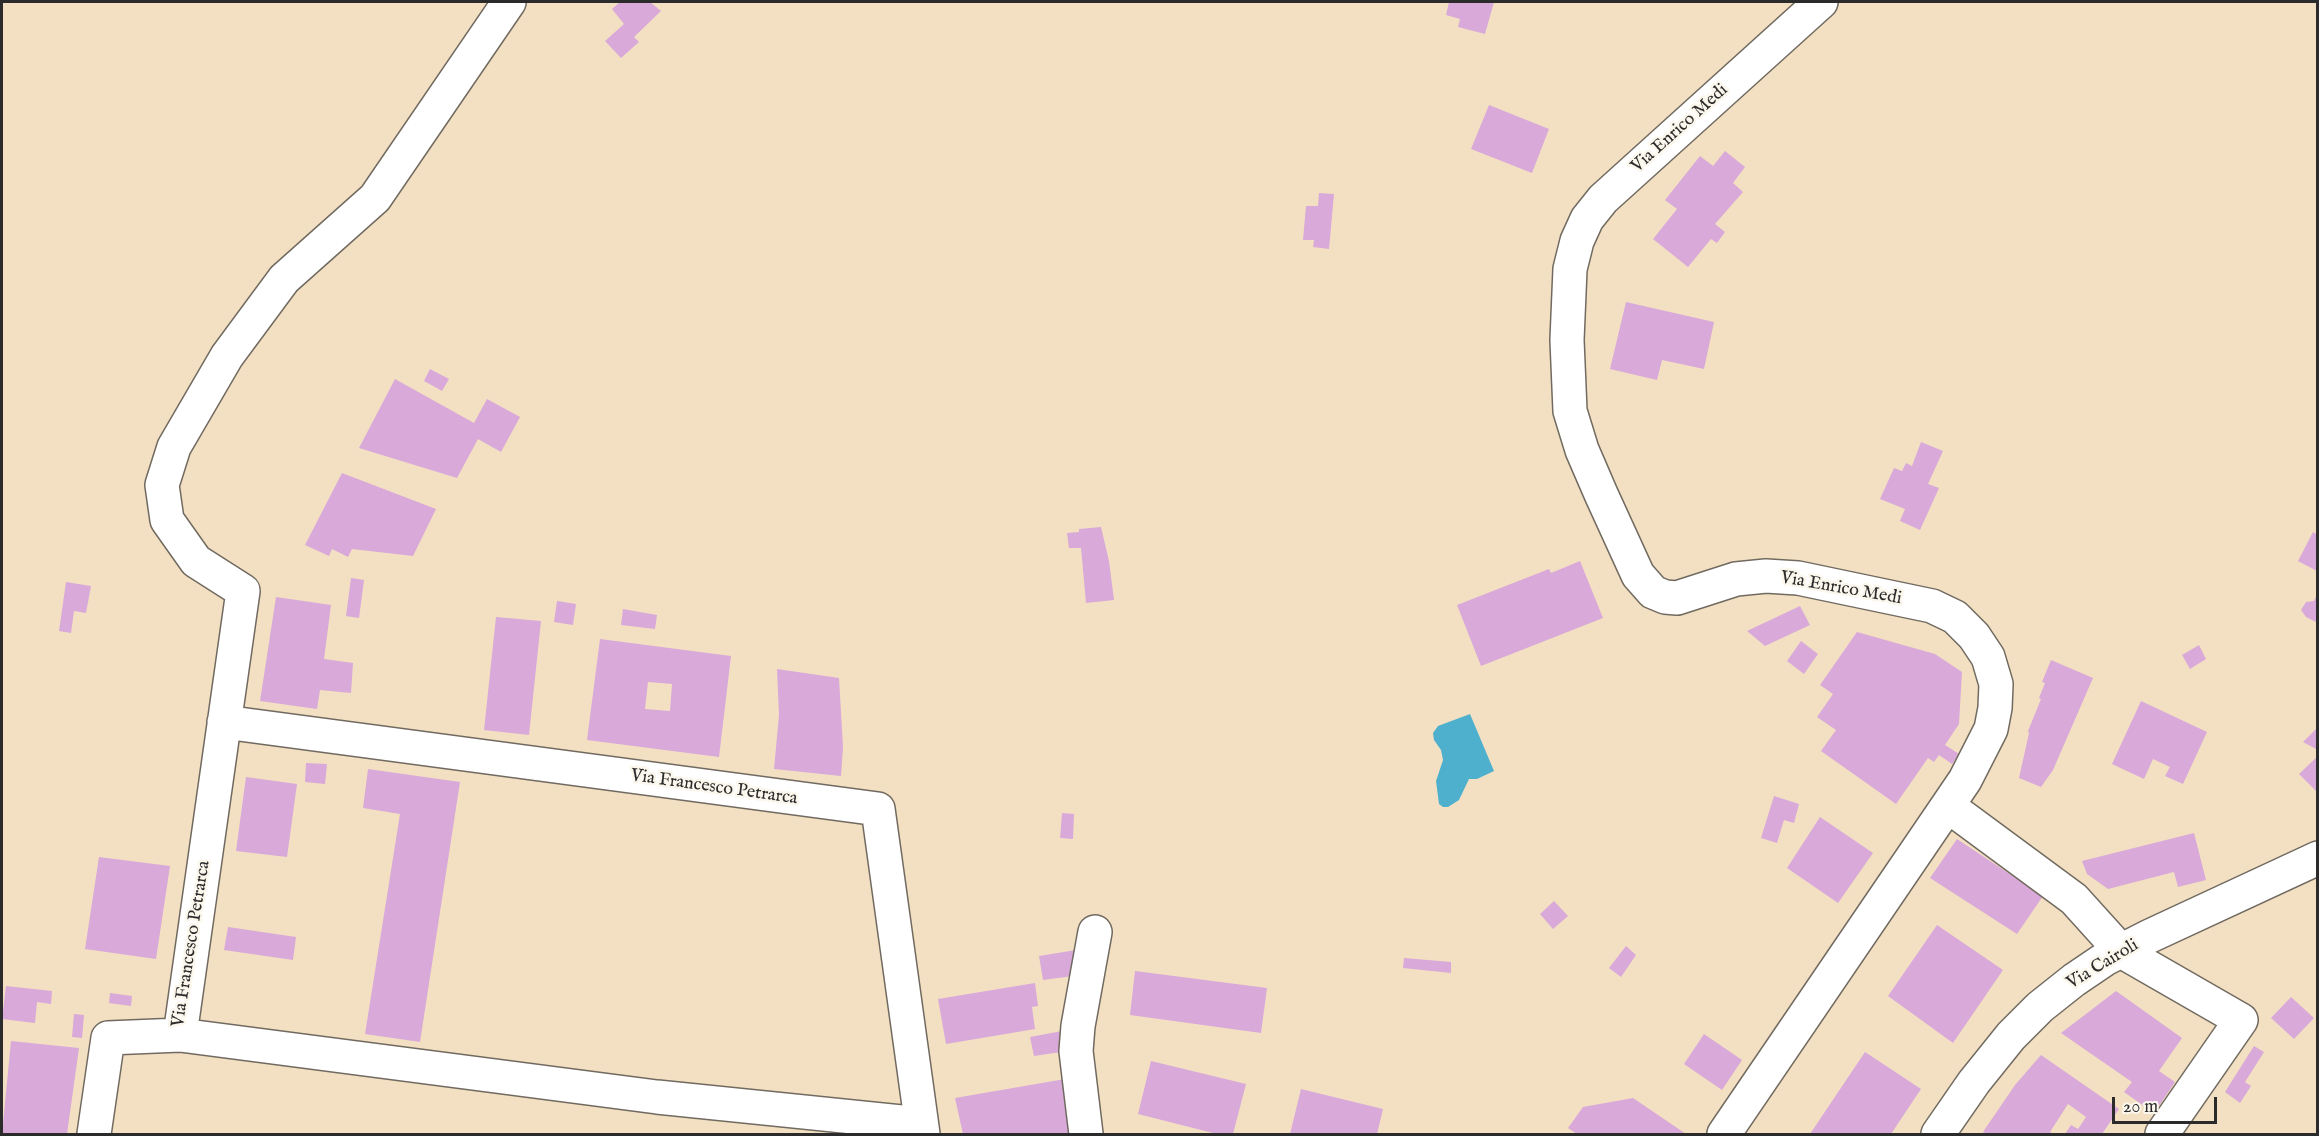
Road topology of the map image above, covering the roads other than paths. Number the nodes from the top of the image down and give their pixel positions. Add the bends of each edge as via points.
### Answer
1 (508, 2) edge
2 (1821, 2) edge
3 (224, 722) junction
4 (1948, 806) junction
5 (2318, 858) edge
6 (1095, 932) dead end
7 (2121, 951) junction
8 (180, 1035) junction
9 (922, 1129) edge
10 (94, 1134) edge
11 (1086, 1134) edge
12 (1724, 1134) edge
13 (1938, 1134) edge
14 (2162, 1134) edge

1 - 3 street, Via Francesco Petrarca via 375,198 284,279 227,356 174,447 162,485 167,520 196,561 243,591
2 - 4 street, Via Enrico Medi via 1612,191 1587,219 1570,269 1570,411 1601,494 1638,574 1653,592 1677,598 1736,579 1798,578 1932,606 1955,616 1988,657 1996,684 1991,729
3 - 8 street, Via Francesco Petrarca
3 - 9 street, Via Francesco Petrarca via 878,809
4 - 7 street via 2074,899
4 - 12 street, Via Enrico Medi
5 - 7 street, Via Cairoli
6 - 11 street via 1076,1051
7 - 13 street, Via Cairoli via 2074,980 2011,1036
7 - 14 street via 2241,1020
8 - 9 street
8 - 10 street, Via Francesco Petrarca via 108,1038

